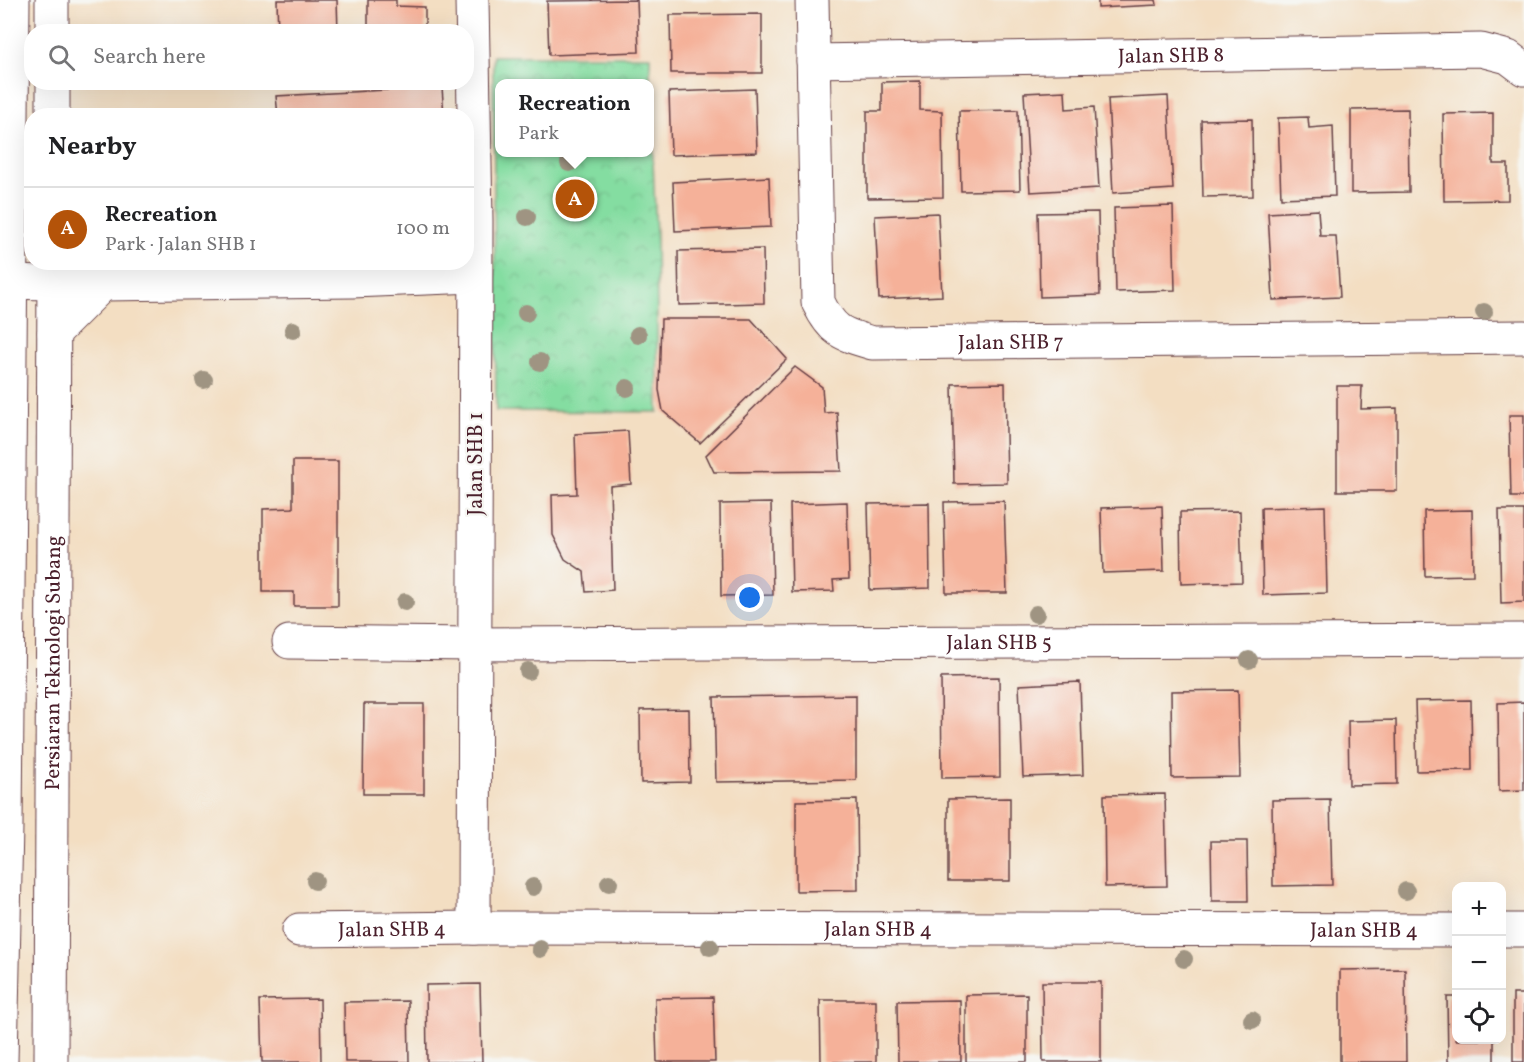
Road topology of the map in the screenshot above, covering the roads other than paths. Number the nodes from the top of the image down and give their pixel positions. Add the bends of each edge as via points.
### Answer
1 (13, 0) edge
2 (52, 0) edge
3 (472, 0) edge
4 (812, 0) edge
5 (52, 24) edge
6 (472, 24) edge
7 (813, 61) junction
8 (1524, 69) edge
9 (53, 90) edge
10 (472, 90) edge
11 (53, 108) edge
12 (472, 108) edge
13 (6, 185) edge
14 (14, 230) edge
15 (474, 262) edge
16 (196, 272) edge
17 (352, 272) edge
18 (54, 273) edge
19 (475, 276) junction
20 (6, 282) edge
21 (103, 284) junction
22 (5, 328) edge
23 (54, 333) junction
24 (1524, 337) edge
25 (1524, 640) edge
26 (289, 642) dead end
27 (474, 644) junction
28 (3, 826) edge
29 (474, 928) junction
30 (299, 930) dead end
31 (1452, 930) edge
32 (1506, 930) edge
33 (1524, 930) edge
34 (50, 1028) junction
35 (1, 1062) edge
36 (51, 1062) edge
37 (59, 1062) edge

1 - 13 street, Persiaran Teknologi Subang
2 - 5 street
3 - 6 street, Jalan SHB 1
4 - 7 street, Jalan SHB 7
7 - 8 street, Jalan SHB 8 via 1481,50 1508,57
7 - 24 street, Jalan SHB 7 via 818,302 828,322 846,336 872,343
9 - 11 street
10 - 12 street, Jalan SHB 1
13 - 14 street, Persiaran Teknologi Subang
14 - 20 street, Persiaran Teknologi Subang
15 - 19 street, Jalan SHB 1
16 - 17 street
16 - 21 street
17 - 19 street
18 - 20 street
18 - 21 street
18 - 23 street, Persiaran Teknologi Subang
19 - 27 street, Jalan SHB 1
20 - 22 street, Persiaran Teknologi Subang
21 - 23 street
22 - 28 street, Persiaran Teknologi Subang
23 - 34 street, Persiaran Teknologi Subang
25 - 27 street, Jalan SHB 5
26 - 27 street, Jalan SHB 5
27 - 29 street, Jalan SHB 1
28 - 35 street, Persiaran Teknologi Subang
29 - 30 street, Jalan SHB 4
29 - 31 street, Jalan SHB 4
32 - 33 street
34 - 36 street, Persiaran Teknologi Subang
34 - 37 street

